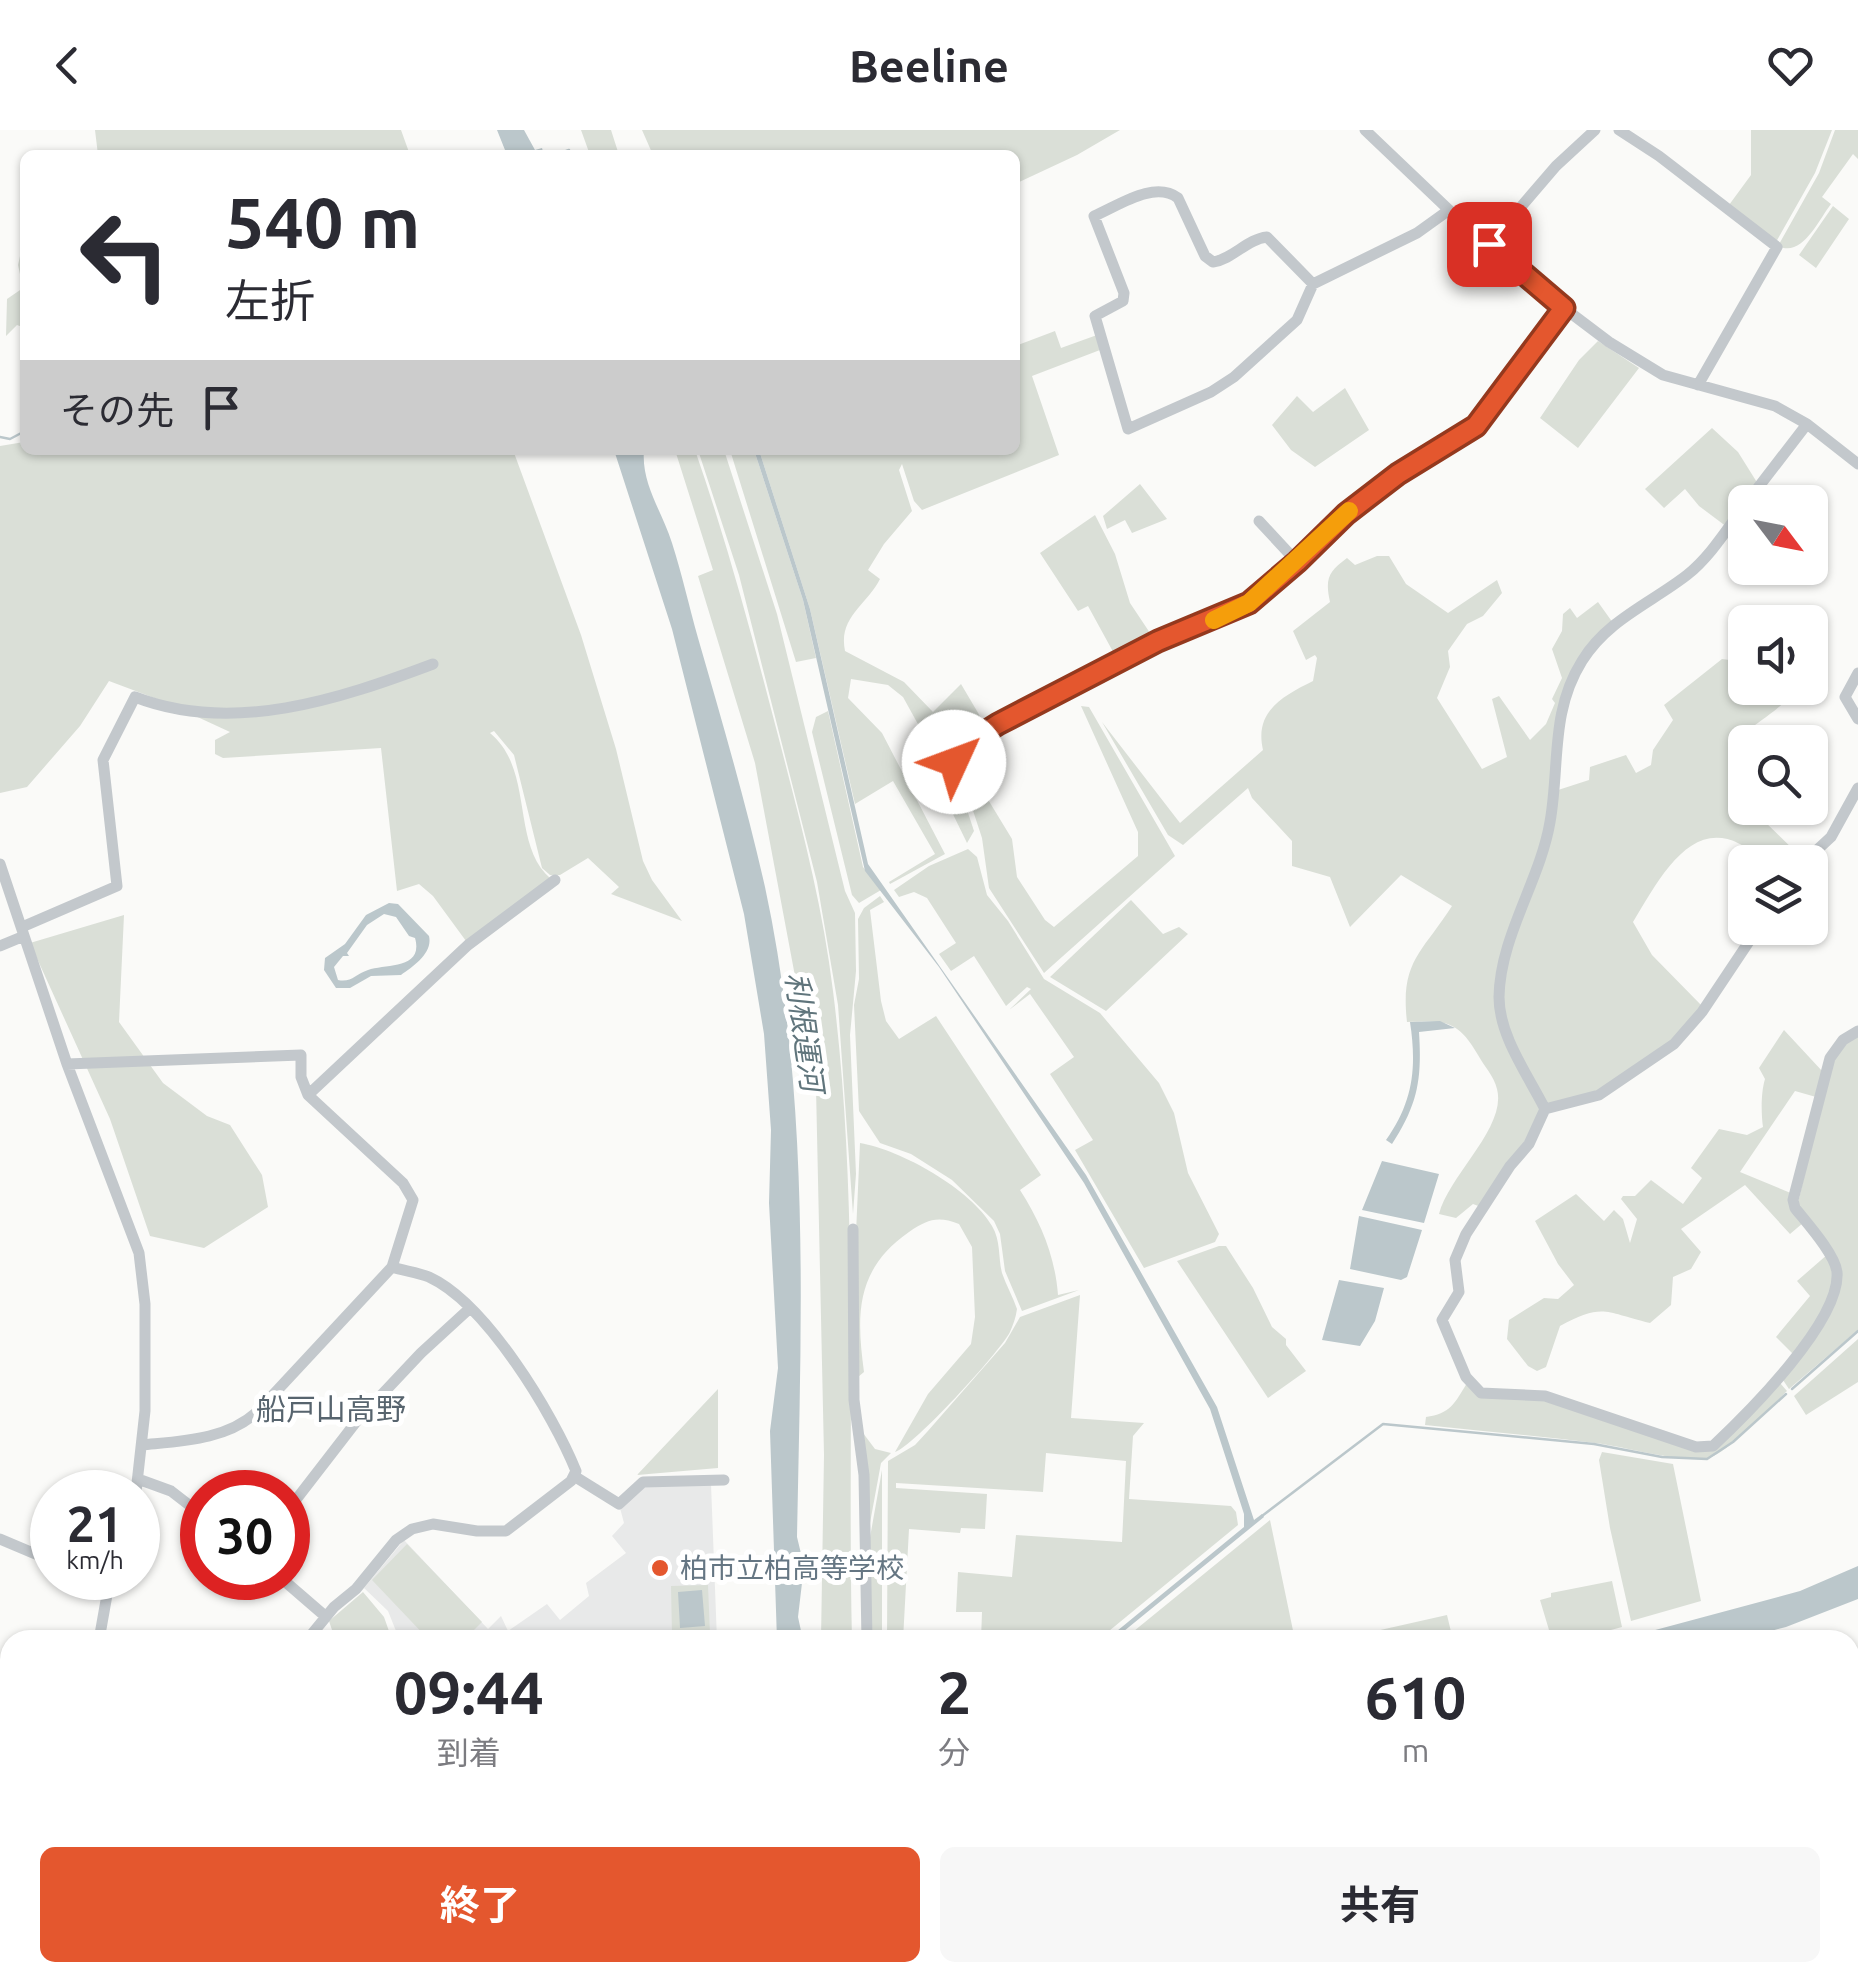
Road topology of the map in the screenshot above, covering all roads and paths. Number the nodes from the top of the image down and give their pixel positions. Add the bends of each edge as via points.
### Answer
1 (1365, 130) edge
2 (1595, 130) edge
3 (1619, 130) edge
4 (1449, 210) junction
5 (1489, 244) junction
6 (1314, 284) junction
7 (1564, 308) junction
8 (1698, 385) junction
9 (1807, 424) junction
10 (1858, 464) edge
11 (1760, 485) edge
12 (1259, 521) dead end
13 (1728, 528) edge
14 (1297, 562) junction
15 (432, 664) dead end
16 (1858, 673) edge
17 (1858, 719) edge
18 (954, 762) dead end
19 (1858, 788) edge
20 (1822, 845) edge
21 (0, 864) edge
22 (556, 880) dead end
23 (23, 932) junction
24 (1747, 945) edge
25 (0, 946) edge
26 (1858, 1030) edge
27 (68, 1064) junction
28 (308, 1095) junction
29 (1544, 1108) junction
30 (853, 1229) dead end
31 (392, 1267) junction
32 (470, 1309) junction
33 (142, 1445) junction
34 (139, 1470) edge
35 (574, 1476) junction
36 (724, 1480) dead end
37 (310, 1482) edge
38 (0, 1540) edge
39 (30, 1552) edge
40 (106, 1600) edge
41 (306, 1600) edge
42 (325, 1616) junction
43 (101, 1630) edge
44 (315, 1630) edge
45 (867, 1630) edge

1 - 4 street
2 - 5 street
3 - 8 street via 1777,247
4 - 5 street
4 - 6 street
5 - 7 street
6 - 6 street via 1267,236 1213,262 1171,193 1148,193 1094,216 1124,293 1095,316 1128,429 1234,377 1297,320
7 - 8 street via 1664,375
7 - 14 street via 1476,426 1398,474
8 - 9 street via 1775,406
9 - 10 street
9 - 11 street
12 - 14 street
13 - 29 street via 1688,574 1597,641 1560,706 1550,824 1499,997 1510,1039
14 - 18 street via 1249,603 1158,641 969,740
15 - 23 street via 319,702 259,711 190,712 135,697 102,760 117,886
16 - 17 street via 1846,697
19 - 20 street
21 - 23 street
22 - 28 street via 460,952
23 - 25 street
23 - 27 street
24 - 29 street via 1674,1044 1599,1094
26 - 29 street via 1835,1048 1825,1071 1793,1200 1834,1262 1836,1291 1802,1348 1708,1447 1546,1396 1481,1393 1466,1377 1442,1320 1460,1292 1454,1260
27 - 28 street via 302,1055
27 - 33 street via 139,1252 145,1304
28 - 31 street via 409,1190 412,1208
30 - 45 street
31 - 32 street via 426,1276
31 - 33 street via 248,1420 216,1435
32 - 35 street via 520,1370
32 - 37 street via 356,1422
33 - 34 street
35 - 36 street via 619,1504 643,1482
35 - 42 street via 506,1531 432,1524 412,1529
38 - 39 street
40 - 43 street
41 - 42 street
42 - 44 street

